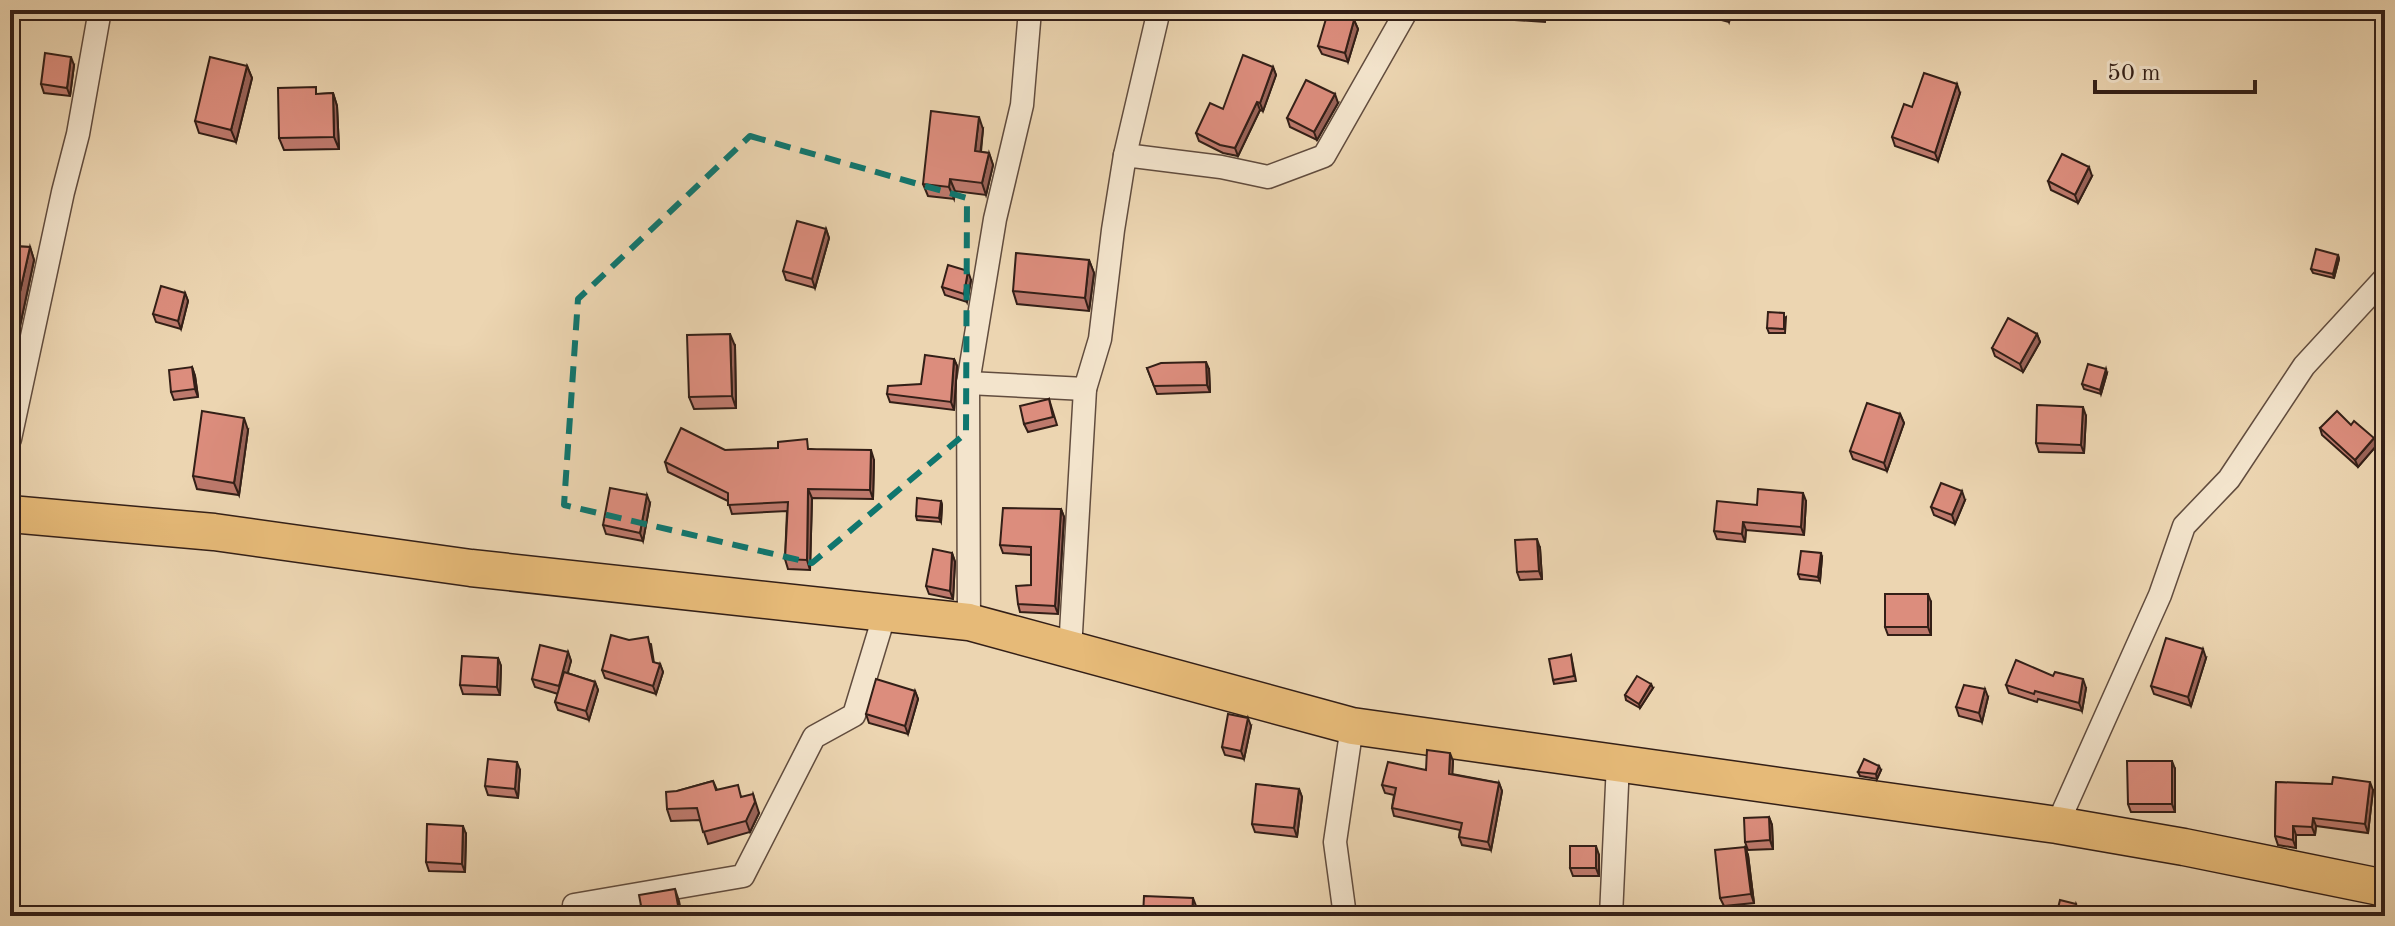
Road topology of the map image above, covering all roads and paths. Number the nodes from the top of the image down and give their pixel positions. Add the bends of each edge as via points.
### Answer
1 (100, 10) edge
2 (1030, 10) edge
3 (1159, 10) edge
4 (1407, 10) edge
5 (1125, 155) junction
6 (2385, 278) edge
7 (968, 383) junction
8 (1085, 389) junction
9 (10, 439) edge
10 (10, 514) edge
11 (885, 613) junction
12 (969, 622) junction
13 (1070, 650) junction
14 (1352, 726) junction
15 (1618, 763) junction
16 (2057, 825) junction
17 (2385, 888) edge
18 (574, 905) dead end
19 (1345, 916) edge
20 (1611, 916) edge

1 - 9 street
2 - 7 street via 1022,105 995,219
3 - 5 street
4 - 5 street via 1324,156 1268,177
5 - 8 street via 1100,339
6 - 16 street via 2304,366 2229,479 2184,526 2160,595
7 - 8 street
7 - 12 street
8 - 13 street
10 - 11 main road via 214,532 471,568
11 - 12 main road
11 - 18 street via 854,715 814,737 743,876
12 - 13 main road
13 - 14 main road
14 - 15 main road
14 - 19 street via 1335,842
15 - 16 main road
15 - 20 street
16 - 17 main road

